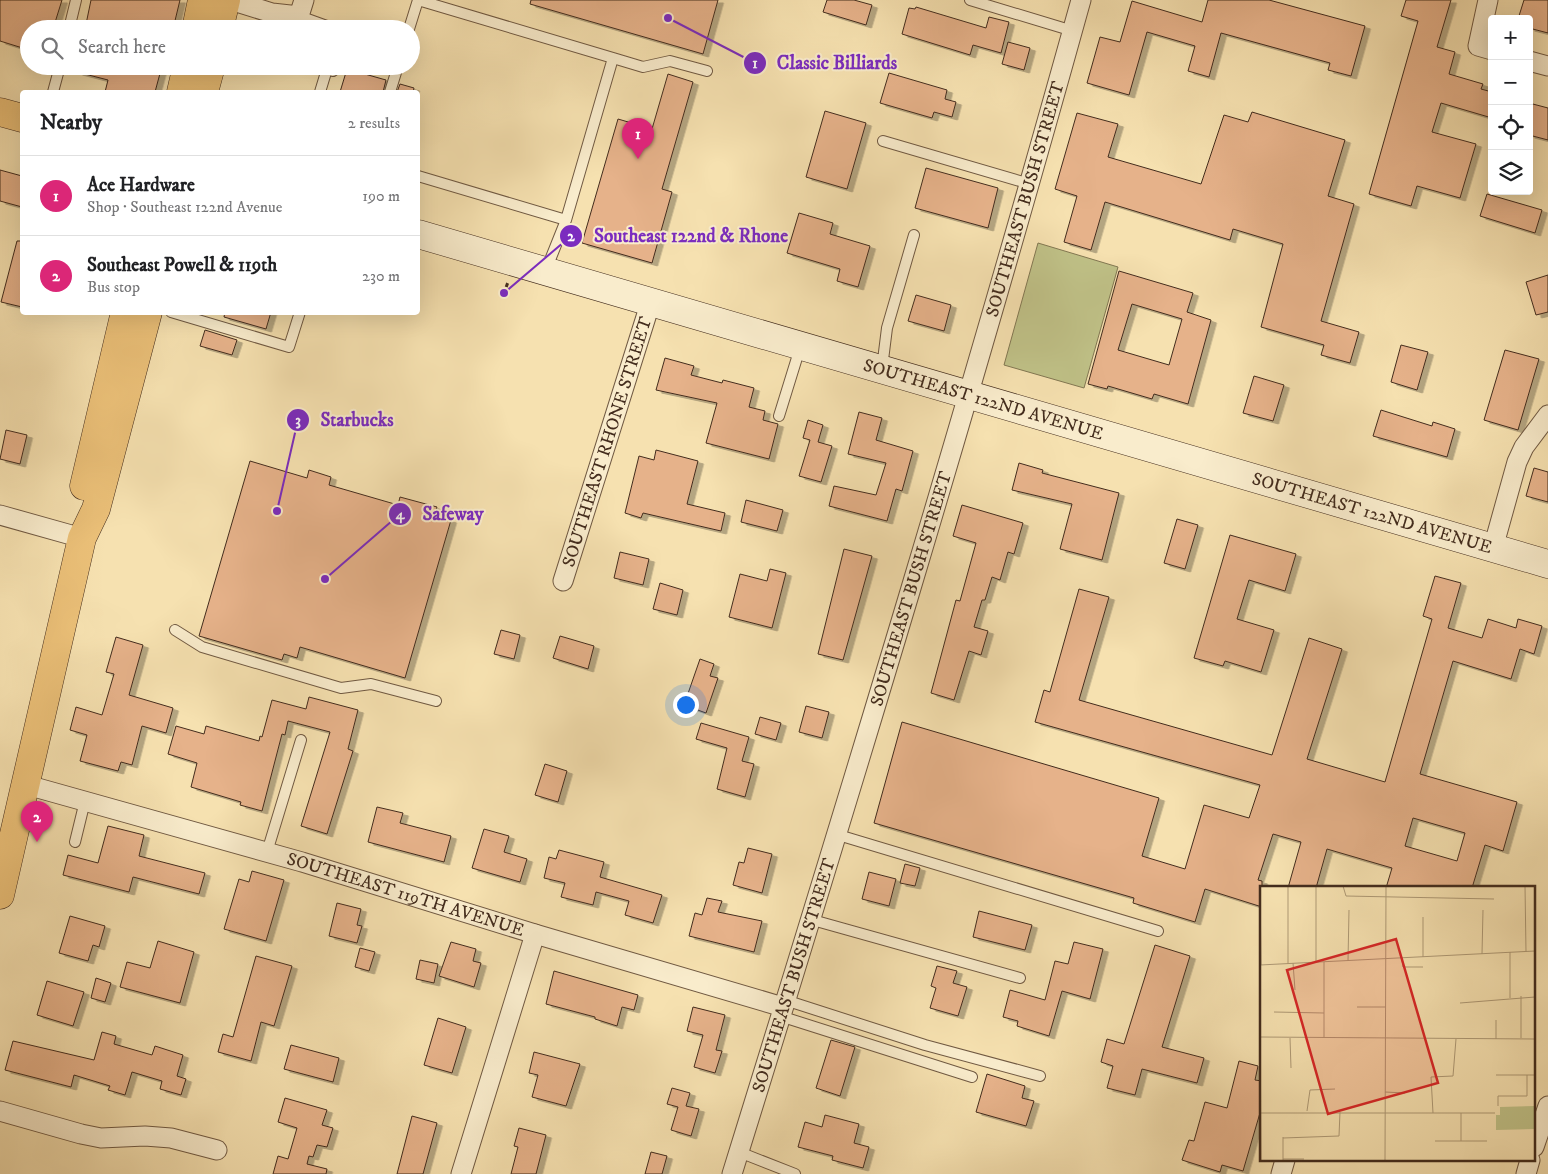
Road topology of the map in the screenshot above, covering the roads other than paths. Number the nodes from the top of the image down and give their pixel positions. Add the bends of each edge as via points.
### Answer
1 (76, 0) edge
2 (202, 0) edge
3 (228, 0) edge
4 (418, 0) edge
5 (970, 0) edge
6 (1081, 0) edge
7 (1488, 0) edge
8 (301, 8) edge
9 (71, 20) edge
10 (198, 20) edge
11 (222, 20) edge
12 (268, 20) edge
13 (272, 20) edge
14 (321, 20) edge
15 (412, 20) edge
16 (1073, 31) junction
17 (1485, 48) edge
18 (613, 58) junction
19 (1533, 62) edge
20 (1548, 66) edge
21 (707, 70) dead end
22 (58, 75) edge
23 (185, 75) edge
24 (208, 75) edge
25 (328, 75) edge
26 (395, 75) edge
27 (54, 90) edge
28 (182, 90) edge
29 (204, 90) edge
30 (321, 90) edge
31 (391, 90) edge
32 (0, 112) edge
33 (20, 117) edge
34 (883, 142) dead end
35 (420, 177) edge
36 (1030, 184) junction
37 (566, 220) junction
38 (420, 235) edge
39 (914, 235) dead end
40 (546, 271) junction
41 (651, 302) junction
42 (124, 315) edge
43 (147, 315) edge
44 (194, 315) edge
45 (299, 315) edge
46 (801, 345) junction
47 (882, 369) junction
48 (968, 394) junction
49 (1548, 415) edge
50 (779, 416) dead end
51 (0, 515) edge
52 (82, 538) junction
53 (1493, 548) junction
54 (1548, 564) edge
55 (562, 581) dead end
56 (175, 630) dead end
57 (436, 701) dead end
58 (301, 740) dead end
59 (27, 785) junction
60 (85, 801) junction
61 (835, 834) junction
62 (75, 842) dead end
63 (267, 852) junction
64 (4, 861) edge
65 (0, 895) edge
66 (809, 919) junction
67 (1158, 931) dead end
68 (535, 934) junction
69 (1020, 978) dead end
70 (783, 1008) junction
71 (1040, 1076) dead end
72 (972, 1077) dead end
73 (0, 1111) edge
74 (1542, 1113) edge
75 (1536, 1138) edge
76 (218, 1150) dead end
77 (738, 1152) junction
78 (1284, 1162) edge
79 (461, 1174) edge
80 (732, 1174) edge
81 (795, 1174) edge
82 (1280, 1174) edge

1 - 9 lane
2 - 10 main road
3 - 11 main road
3 - 12 street
4 - 15 lane
4 - 18 lane
5 - 16 lane
6 - 16 street, SOUTHEAST BUSH STREET
7 - 17 street
8 - 13 street
8 - 14 lane
16 - 36 street, SOUTHEAST BUSH STREET
18 - 21 lane via 642,67 670,61
18 - 37 lane
19 - 20 street
22 - 27 lane
23 - 28 main road
24 - 29 main road
25 - 30 lane
26 - 31 lane
32 - 33 main road
34 - 36 lane
35 - 37 lane
36 - 48 street, SOUTHEAST BUSH STREET
37 - 40 lane
38 - 40 main road, SOUTHEAST 122ND AVENUE
39 - 47 lane via 887,328
40 - 41 main road, SOUTHEAST 122ND AVENUE
41 - 46 main road, SOUTHEAST 122ND AVENUE
41 - 55 street, SOUTHEAST RHONE STREET
42 - 52 main road via 80,506
43 - 52 main road via 96,509
44 - 45 lane via 289,347
46 - 47 main road, SOUTHEAST 122ND AVENUE
46 - 50 lane
47 - 48 main road, SOUTHEAST 122ND AVENUE
48 - 53 main road, SOUTHEAST 122ND AVENUE
48 - 61 street, SOUTHEAST BUSH STREET
49 - 53 street via 1517,462
51 - 52 street
52 - 59 main road
53 - 54 main road, SOUTHEAST 122ND AVENUE
56 - 57 lane via 202,647 341,688 371,684
58 - 63 lane
59 - 60 street, SOUTHEAST 119TH AVENUE
59 - 64 main road
60 - 62 lane
60 - 63 street, SOUTHEAST 119TH AVENUE
61 - 66 street, SOUTHEAST BUSH STREET
61 - 67 lane
63 - 68 street, SOUTHEAST 119TH AVENUE
64 - 65 main road
66 - 69 lane
66 - 70 street, SOUTHEAST BUSH STREET
68 - 70 street, SOUTHEAST 119TH AVENUE
68 - 79 street
70 - 71 lane
70 - 72 lane
70 - 77 street, SOUTHEAST BUSH STREET
73 - 76 street via 101,1138 171,1138
74 - 75 street
77 - 80 street, SOUTHEAST BUSH STREET
77 - 81 lane
78 - 82 street

